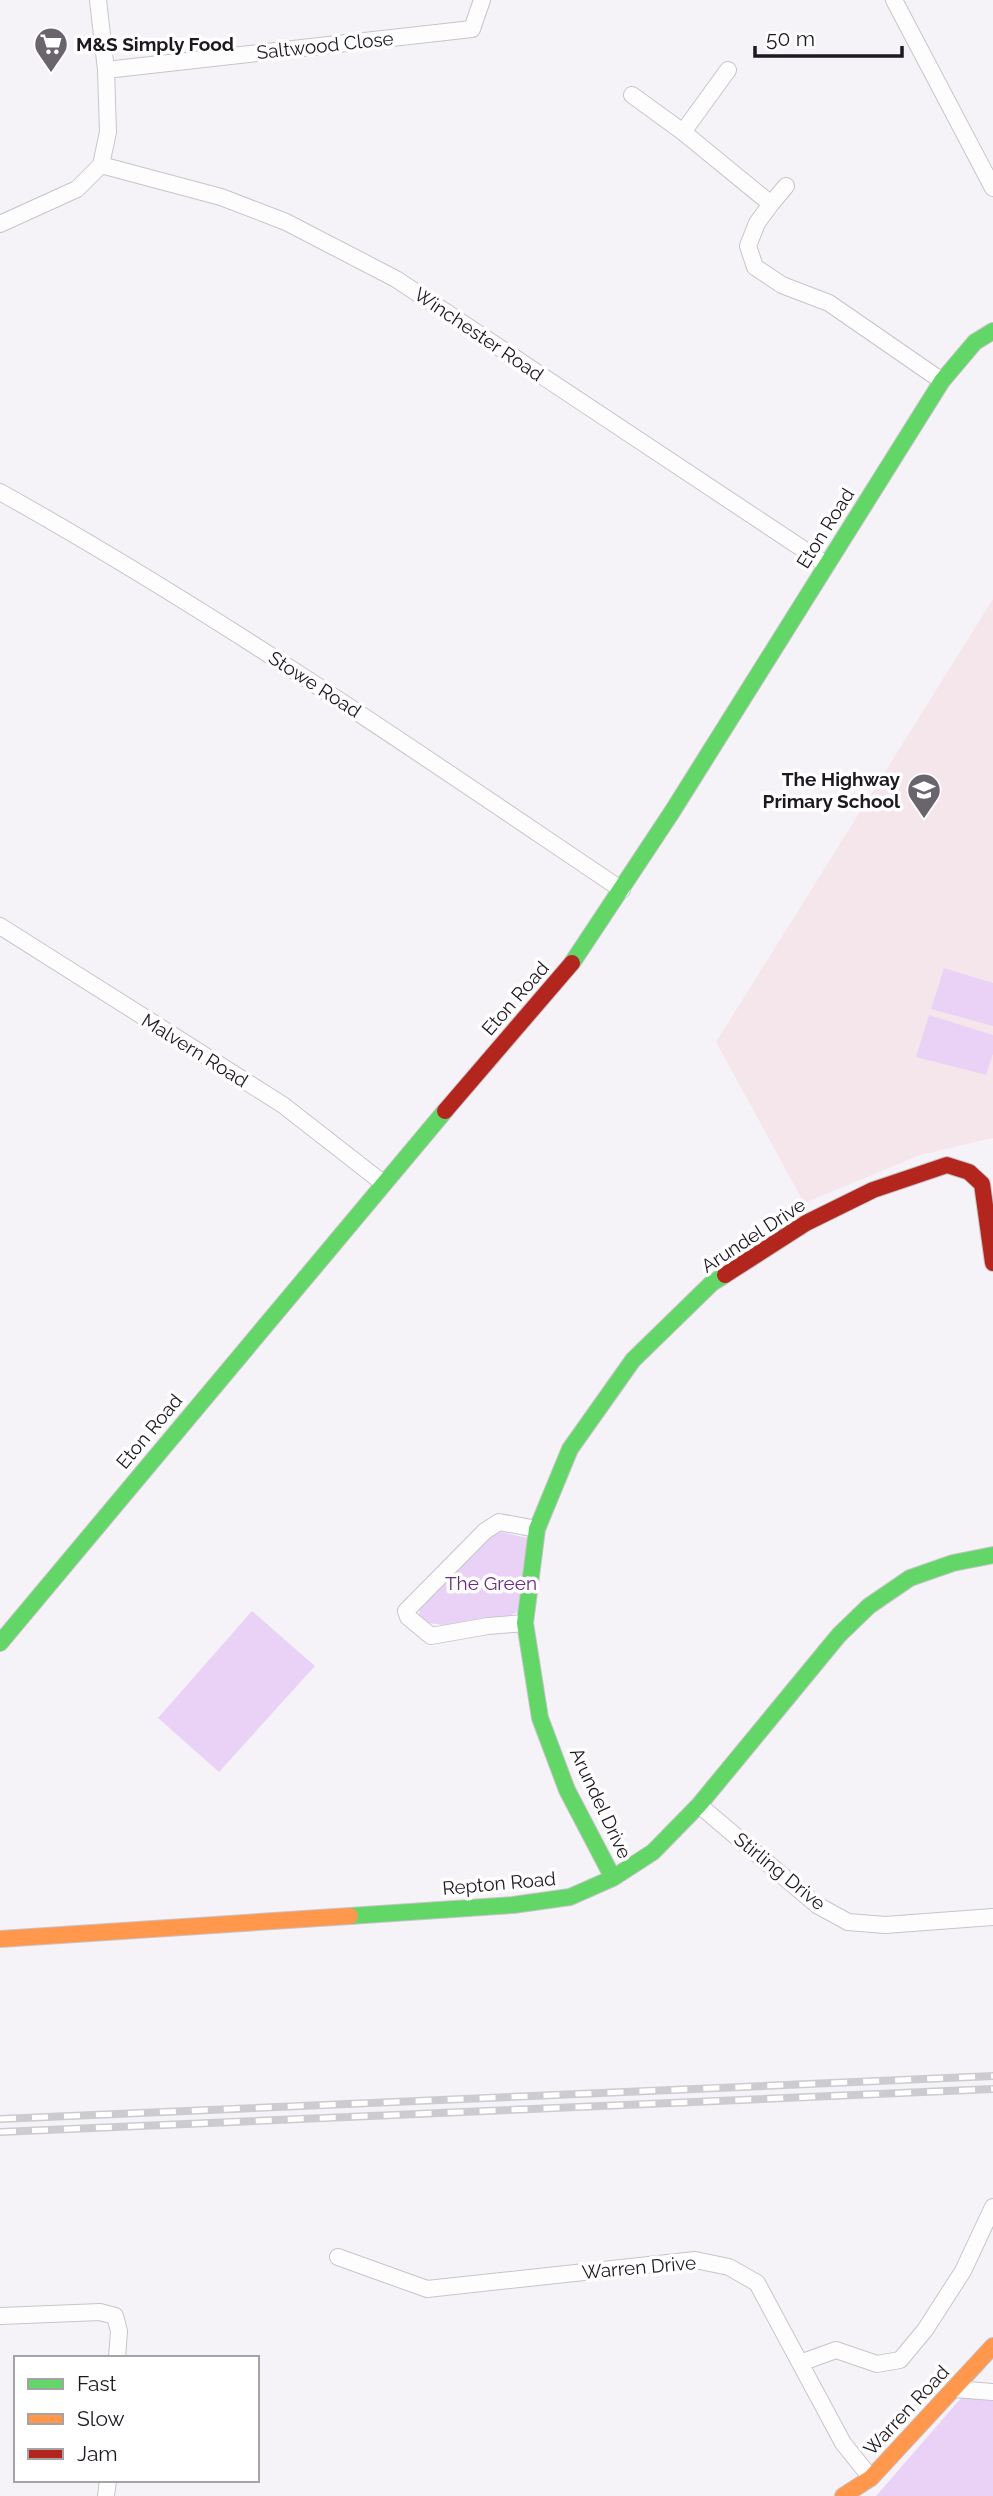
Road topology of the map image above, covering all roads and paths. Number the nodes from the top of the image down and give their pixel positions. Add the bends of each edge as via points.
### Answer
1 (98, 0) edge
2 (482, 0) edge
3 (894, 0) edge
4 (106, 70) junction
5 (728, 70) dead end
6 (632, 95) dead end
7 (683, 132) junction
8 (101, 164) junction
9 (786, 186) dead end
10 (993, 188) edge
11 (771, 204) junction
12 (0, 224) edge
13 (993, 331) edge
14 (942, 382) junction
15 (0, 492) edge
16 (827, 565) junction
17 (622, 890) junction
18 (0, 926) edge
19 (383, 1183) junction
20 (993, 1263) edge
21 (537, 1530) junction
22 (993, 1555) edge
23 (525, 1623) junction
24 (0, 1643) edge
25 (699, 1805) junction
26 (613, 1878) junction
27 (993, 1917) edge
28 (0, 1939) edge
29 (993, 2207) edge
30 (338, 2257) dead end
31 (0, 2316) edge
32 (993, 2346) edge
33 (117, 2356) edge
34 (800, 2363) junction
35 (954, 2389) junction
36 (993, 2392) edge
37 (871, 2478) junction
38 (843, 2496) edge

1 - 4 street
2 - 4 street, Saltwood Close via 472,29
3 - 10 street
4 - 8 street via 108,132
5 - 7 street
6 - 7 street
7 - 11 street
8 - 12 street via 76,190
8 - 16 street, Winchester Road via 221,197 286,222 396,279
9 - 11 street
11 - 14 street via 748,246 755,267 782,285 829,303
13 - 14 street, Eton Road via 975,342
14 - 16 street, Eton Road
15 - 17 street, Stowe Road via 104,550 296,670
16 - 17 street, Eton Road
17 - 19 street, Eton Road via 580,954
18 - 19 street, Malvern Road via 283,1105
19 - 24 street, Eton Road
20 - 21 street, Arundel Drive via 982,1184 970,1172 947,1165 873,1190 806,1223 712,1283 632,1360 570,1449
21 - 23 street, Arundel Drive
21 - 23 street via 499,1522 406,1611 408,1618 431,1636
22 - 25 street, Repton Road via 910,1578 869,1606 839,1635
23 - 26 street, Arundel Drive via 540,1718 567,1790
25 - 26 street, Repton Road via 653,1852
25 - 27 street, Stirling Drive via 817,1905 848,1922 886,1925
26 - 28 street, Repton Road via 570,1897 513,1905
29 - 34 street via 963,2271 900,2360 877,2364 836,2350
30 - 34 street, Warren Drive via 427,2288 695,2260 729,2267 757,2283
31 - 33 street via 100,2312 115,2316
32 - 35 street, Warren Road
34 - 37 street, Warren Drive via 843,2443
35 - 36 street
35 - 37 street, Warren Road
37 - 38 street, Warren Road

